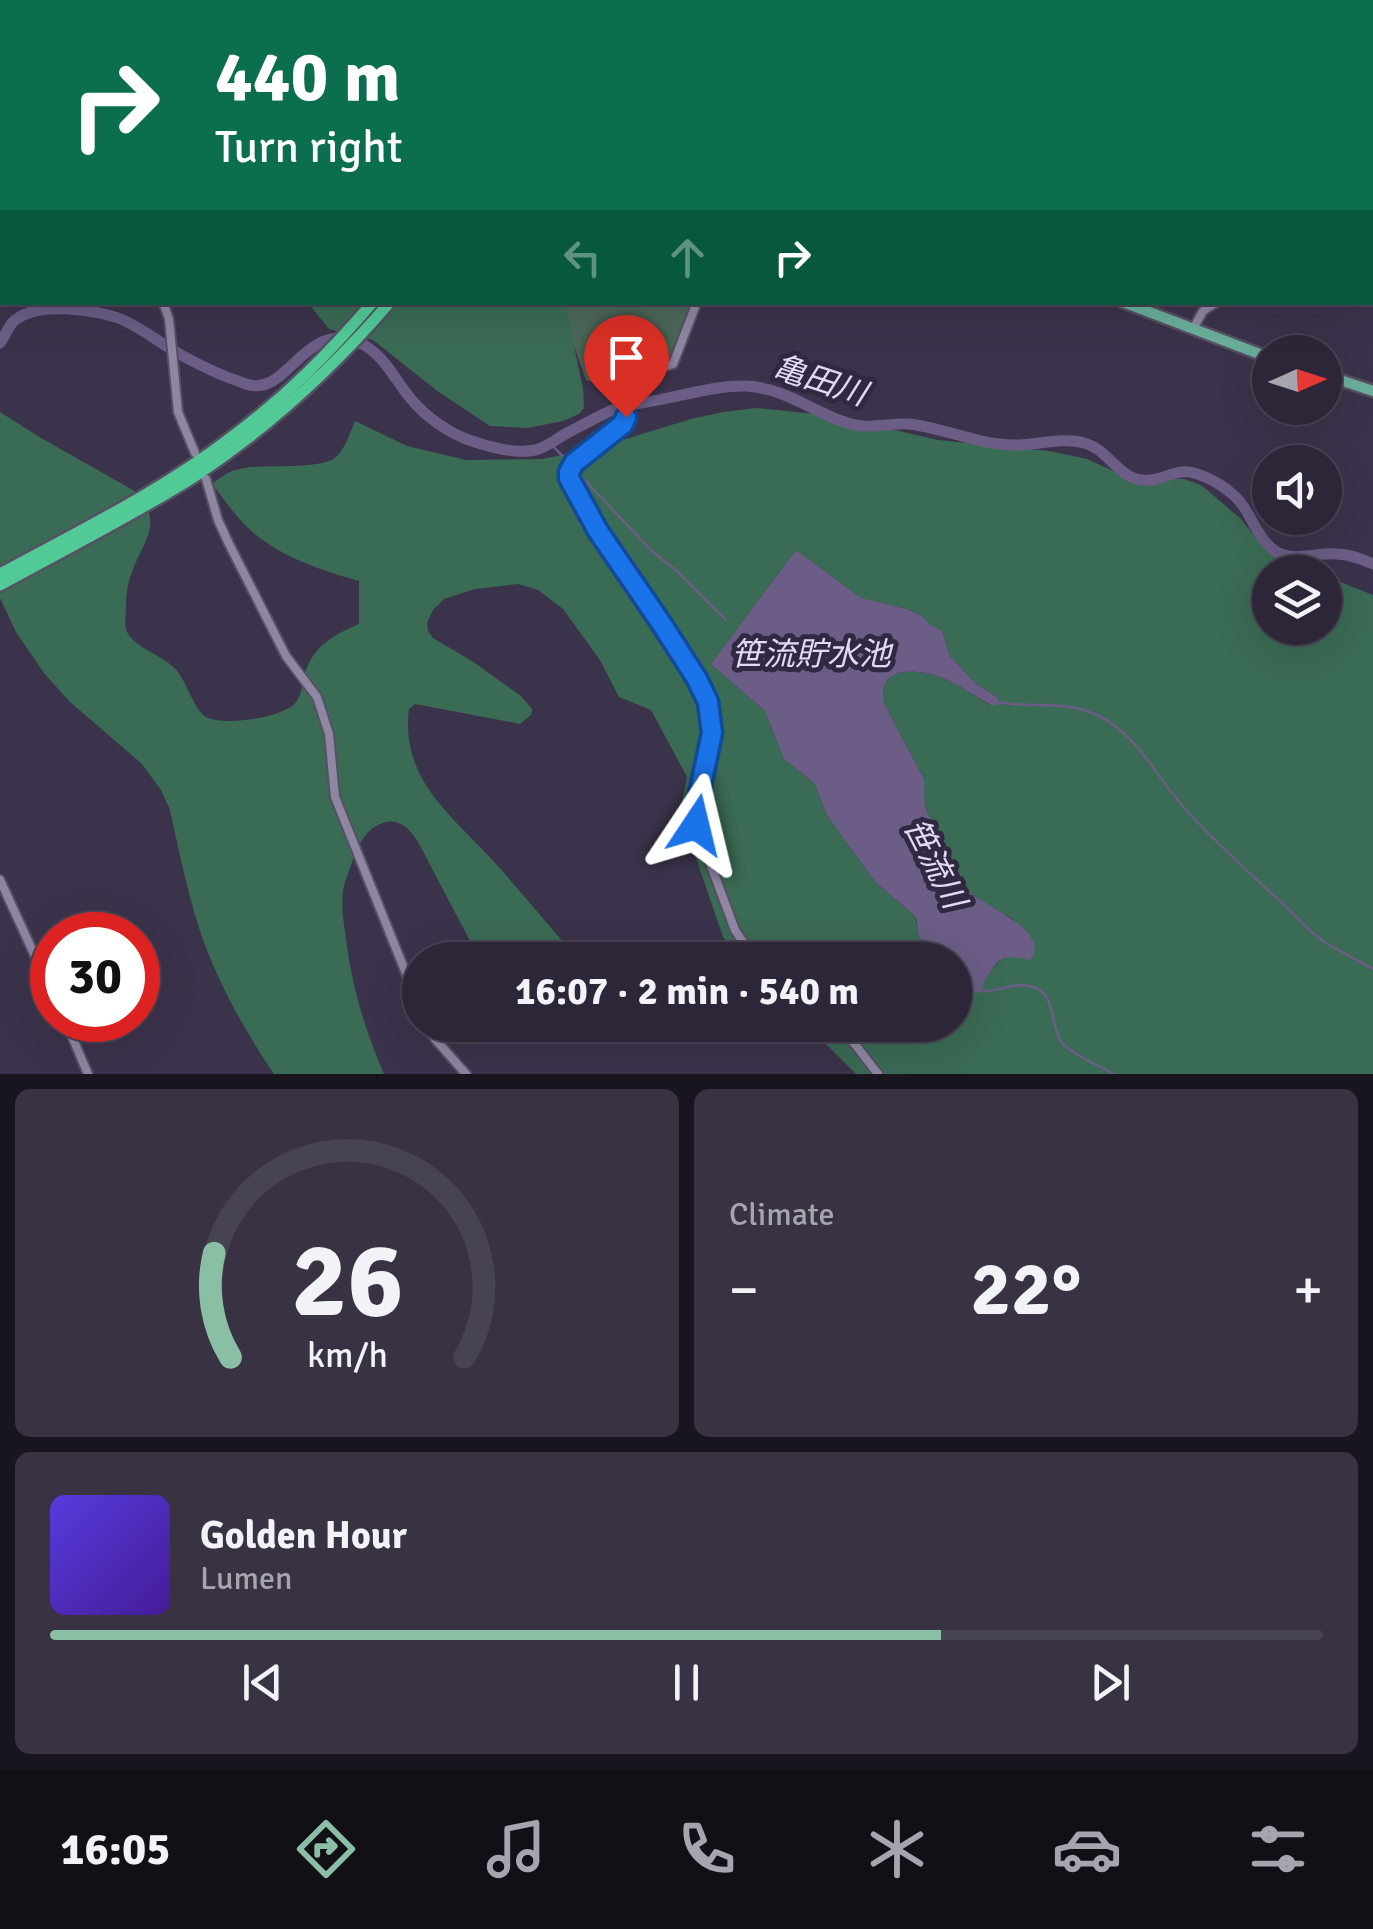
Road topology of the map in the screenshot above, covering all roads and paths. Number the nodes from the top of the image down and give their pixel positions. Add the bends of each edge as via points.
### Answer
1 (165, 305) edge
2 (371, 305) edge
3 (387, 305) edge
4 (696, 305) edge
5 (1131, 305) edge
6 (1212, 305) edge
7 (1193, 329) junction
8 (1252, 351) edge
9 (333, 357) junction
10 (1342, 381) edge
11 (1373, 391) edge
12 (195, 453) dead end
13 (206, 479) dead end
14 (0, 574) edge
15 (0, 585) edge
16 (0, 880) edge
17 (744, 942) edge
18 (30, 945) edge
19 (402, 963) edge
20 (74, 1042) edge
21 (438, 1042) edge
22 (853, 1042) edge
23 (88, 1074) edge
24 (466, 1074) edge
25 (878, 1074) edge

1 - 12 street via 178,412
2 - 9 highway
3 - 9 highway
4 - 17 street via 674,364 621,378 623,424 572,466 569,478 708,702 712,733 693,814
5 - 7 main road
6 - 7 street
7 - 8 main road
9 - 14 highway via 194,464
9 - 15 highway via 245,440 197,474
10 - 11 main road
13 - 19 street via 218,520 286,656 317,698 335,797
16 - 18 street
20 - 23 street
21 - 24 street
22 - 25 street

